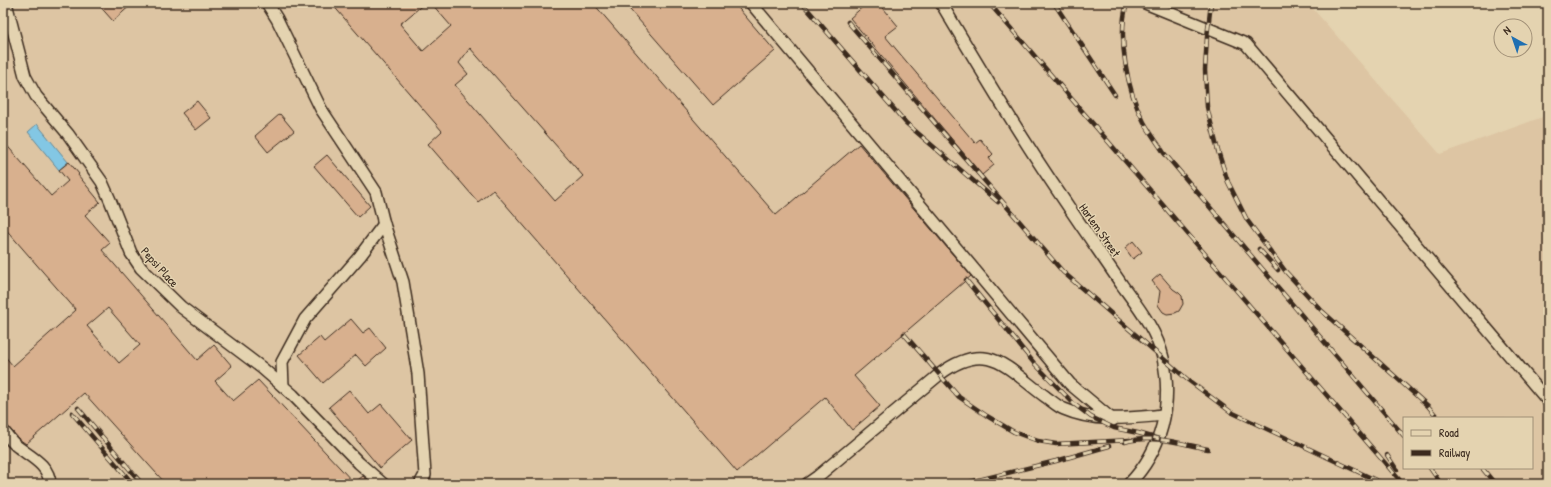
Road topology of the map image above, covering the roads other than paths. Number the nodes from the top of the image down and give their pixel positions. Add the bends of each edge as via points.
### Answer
1 (6, 3) edge
2 (267, 3) edge
3 (751, 3) edge
4 (940, 3) edge
5 (1145, 3) edge
6 (383, 221) junction
7 (283, 386) junction
8 (1548, 401) edge
9 (1164, 415) junction
10 (1113, 420) junction
11 (3, 431) edge
12 (52, 482) edge
13 (383, 484) edge
14 (420, 484) edge
15 (807, 484) edge
16 (1129, 484) edge

1 - 7 lane, Pepsi Place via 25,76 36,96 68,134 102,182 130,254 181,307
2 - 6 lane via 321,109 376,192
3 - 10 lane via 1070,384
4 - 9 lane, Harlem Street via 1064,201 1145,318 1163,358 1167,390
5 - 8 lane via 1246,44
6 - 7 lane via 384,224 360,256 305,319 282,362
6 - 14 lane via 403,282 418,374 425,475
7 - 13 lane, Pepsi Place
9 - 10 lane
9 - 16 lane, Harlem Street via 1159,439 1148,462
10 - 15 lane via 1063,409 1009,367 987,357 966,359 940,374
11 - 12 lane via 16,446 40,463

